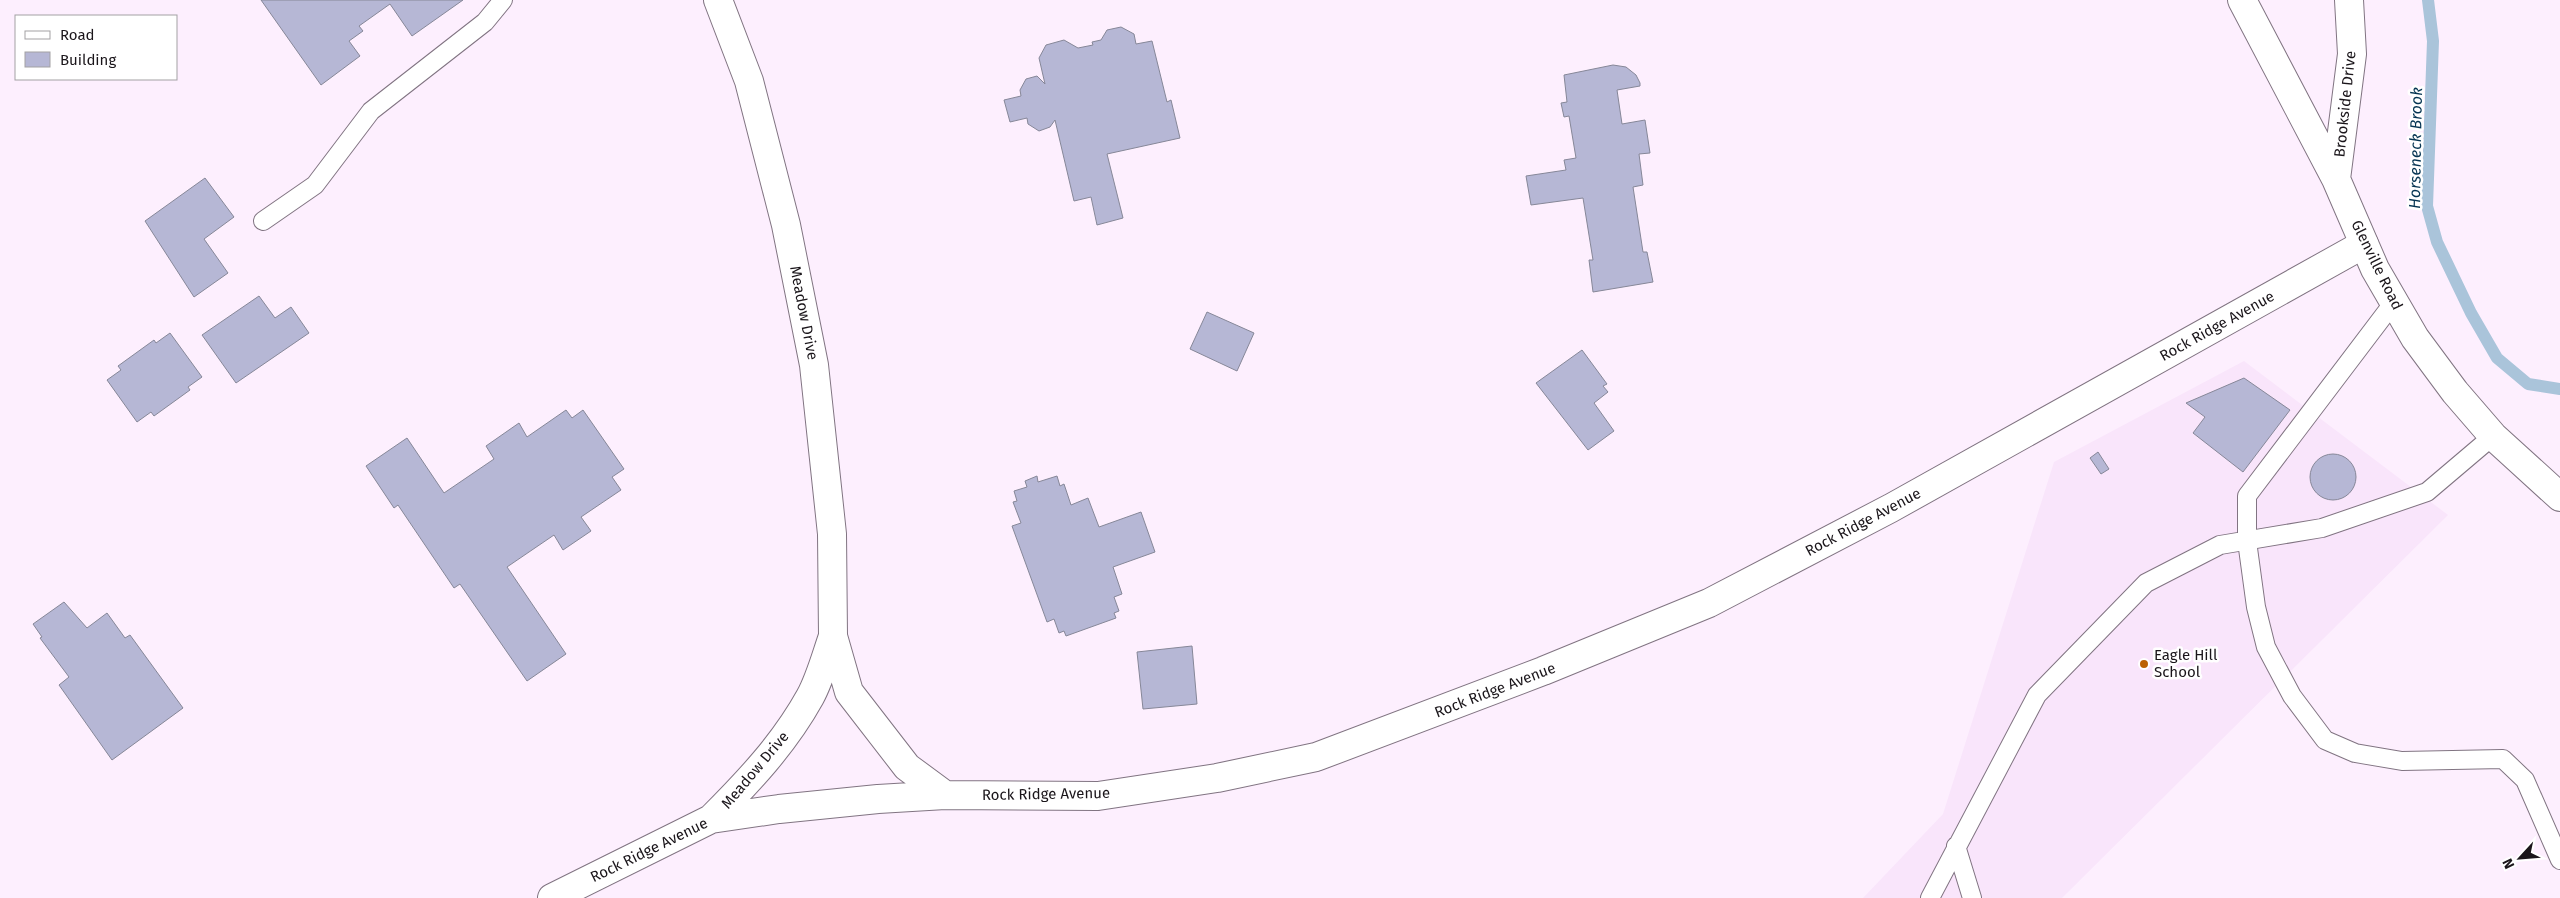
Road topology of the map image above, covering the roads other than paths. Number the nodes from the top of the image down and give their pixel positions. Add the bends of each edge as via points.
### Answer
1 (503, 0) edge
2 (718, 0) edge
3 (2242, 0) edge
4 (2349, 0) edge
5 (2336, 178) junction
6 (263, 222) dead end
7 (2364, 244) junction
8 (2394, 302) junction
9 (2493, 436) junction
10 (2560, 497) edge
11 (2247, 541) junction
12 (833, 636) junction
13 (945, 795) junction
14 (711, 820) junction
15 (1956, 846) junction
16 (2560, 860) edge
17 (552, 898) edge
18 (1930, 898) edge
19 (1972, 898) edge

1 - 6 lane via 485,22 371,111 314,185
2 - 12 street, Meadow Drive via 749,82 786,225 814,365 832,534
3 - 5 street, Glenville Road
4 - 5 street, Brookside Drive via 2352,54
5 - 7 street, Glenville Road
7 - 8 street, Glenville Road
7 - 13 street, Rock Ridge Avenue via 1891,508 1709,603 1543,672 1316,757 1217,778 1098,796
8 - 9 street, Glenville Road via 2415,338
8 - 11 lane via 2247,496
9 - 10 street, Glenville Road
9 - 11 lane via 2427,492 2322,528
11 - 15 lane via 2220,545 2146,583 2037,695
11 - 16 lane via 2256,607 2266,647 2292,696 2325,740 2355,753 2402,761 2503,760 2524,780
12 - 13 street, Meadow Drive via 849,692 907,767
12 - 14 street, Meadow Drive via 810,696 781,743
13 - 14 street, Rock Ridge Avenue via 809,806
14 - 17 street, Rock Ridge Avenue
15 - 18 lane
15 - 19 lane

